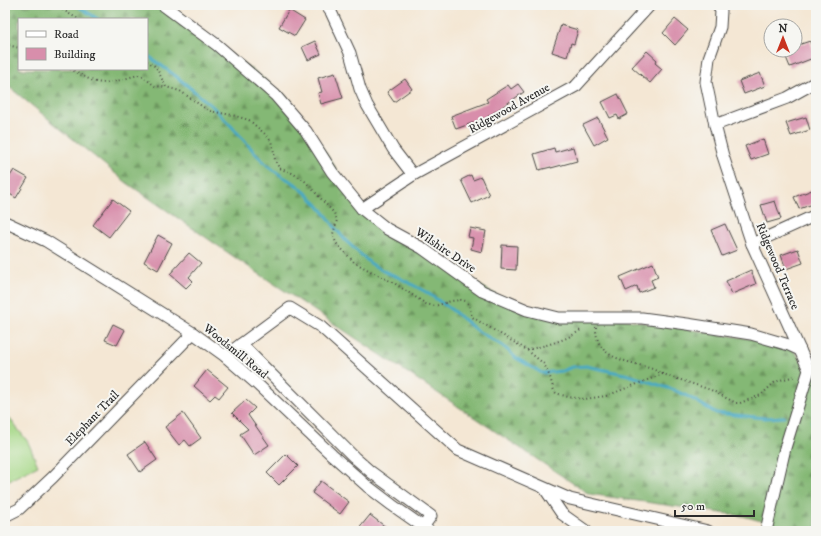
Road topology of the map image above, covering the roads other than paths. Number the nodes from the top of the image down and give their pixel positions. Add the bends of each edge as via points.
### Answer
1 (163, 5) edge
2 (326, 5) edge
3 (650, 5) edge
4 (718, 5) edge
5 (816, 82) edge
6 (715, 125) junction
7 (413, 175) junction
8 (362, 209) junction
9 (816, 216) edge
10 (5, 222) edge
11 (752, 244) junction
12 (193, 333) junction
13 (241, 344) junction
14 (800, 350) junction
15 (225, 356) junction
16 (810, 371) edge
17 (354, 456) junction
18 (344, 466) junction
19 (546, 489) junction
20 (5, 516) edge
21 (426, 529) edge
22 (586, 531) edge
23 (708, 531) edge
24 (766, 531) edge

1 - 8 street, Wilshire Drive via 217,45 275,95 306,131 332,172
2 - 7 street via 350,53 367,105 393,149
3 - 7 street, Ridgewood Avenue via 576,86
4 - 6 street, Ridgewood Terrace via 721,12 720,27 709,58 706,82
5 - 6 street via 787,98
6 - 11 street, Ridgewood Terrace
7 - 8 street, Ridgewood Avenue
8 - 14 street, Wilshire Drive via 387,229 422,248 482,291 527,310 559,318 642,318 687,324 751,334
9 - 11 street
10 - 12 street, Woodsmill Road via 46,241
11 - 14 street, Ridgewood Terrace
12 - 15 street, Woodsmill Road
12 - 20 street, Elephant Trail via 53,477 19,509
13 - 15 street
13 - 17 street
13 - 19 street via 290,308 321,327 458,450
14 - 16 street, Ridgewood Terrace
15 - 18 street, Woodsmill Road
16 - 24 street via 785,448
17 - 18 street
17 - 21 street via 371,472 431,516
18 - 21 street, Woodsmill Road
19 - 22 street via 562,514
19 - 23 street via 570,499

